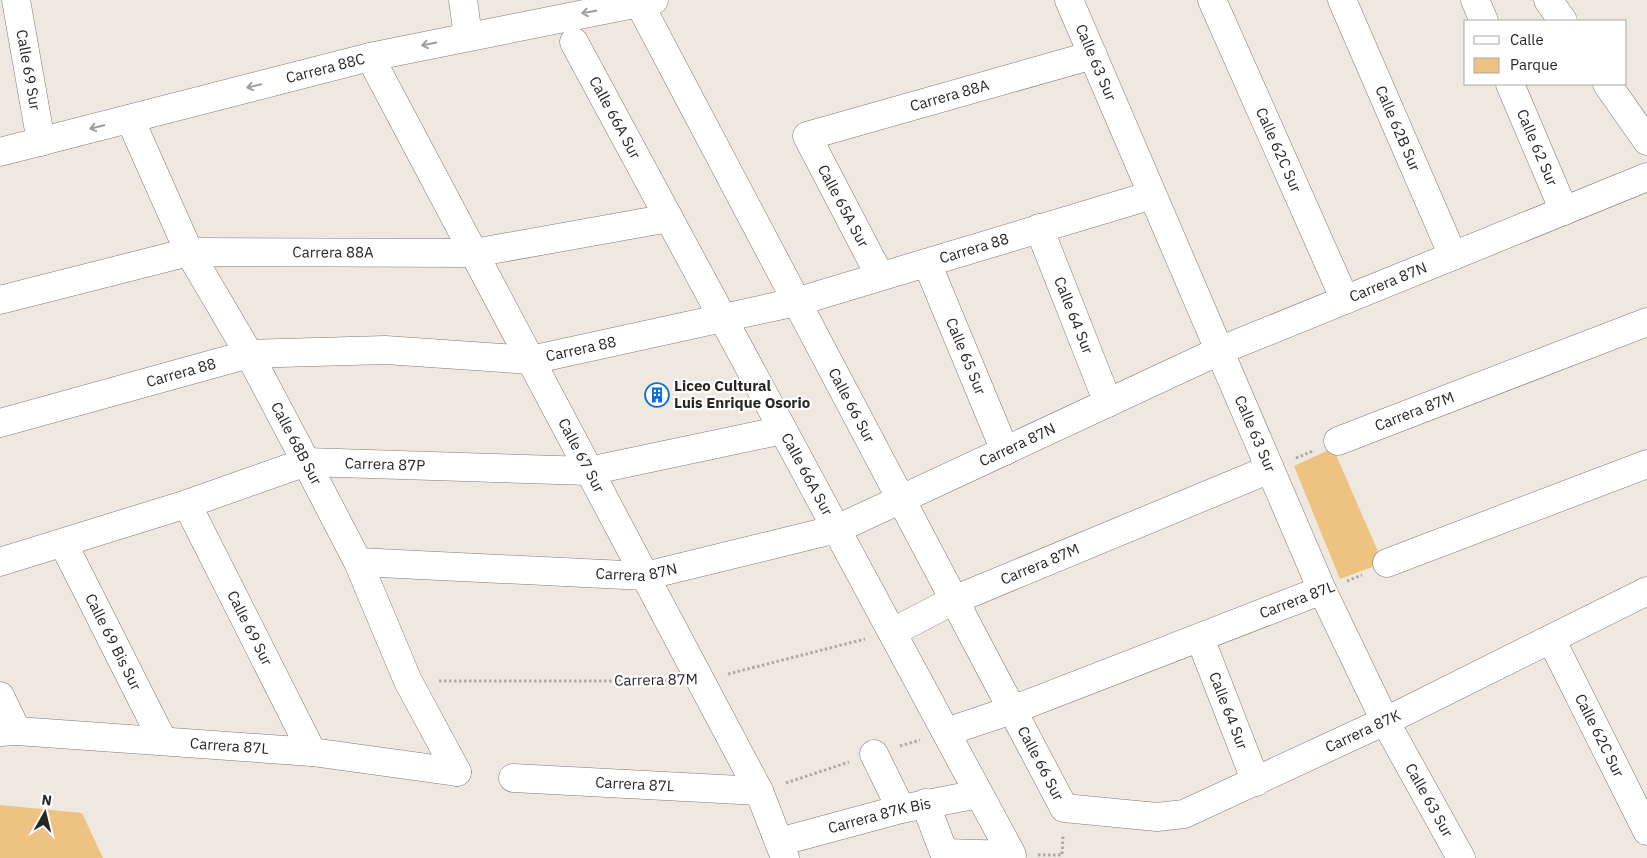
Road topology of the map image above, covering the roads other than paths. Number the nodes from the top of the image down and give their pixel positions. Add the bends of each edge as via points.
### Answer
1 (16, 0) edge
2 (463, 0) edge
3 (1069, 0) edge
4 (1212, 0) edge
5 (1342, 0) edge
6 (1475, 0) edge
7 (646, 2) edge
8 (1484, 20) edge
9 (468, 36) junction
10 (574, 42) dead end
11 (1093, 55) junction
12 (370, 57) junction
13 (1510, 85) edge
14 (1608, 85) edge
15 (130, 119) junction
16 (807, 136) joint
17 (1647, 141) edge
18 (41, 142) junction
19 (0, 152) edge
20 (1647, 177) edge
21 (1152, 194) junction
22 (1564, 211) junction
23 (669, 218) junction
24 (1039, 228) junction
25 (189, 252) junction
26 (474, 254) junction
27 (1453, 256) junction
28 (927, 263) junction
29 (880, 276) junction
30 (0, 300) edge
31 (1346, 300) junction
32 (796, 302) junction
33 (724, 319) junction
34 (1647, 322) edge
35 (1219, 351) junction
36 (249, 354) junction
37 (530, 360) junction
38 (1108, 403) junction
39 (0, 423) edge
40 (783, 430) junction
41 (1338, 441) road end
42 (1005, 451) junction
43 (306, 462) junction
44 (1647, 464) edge
45 (1270, 470) junction
46 (589, 471) junction
47 (901, 500) junction
48 (187, 504) junction
49 (837, 529) junction
50 (63, 543) junction
51 (0, 562) edge
52 (358, 562) junction
53 (1388, 563) road end
54 (645, 576) junction
55 (1322, 590) junction
56 (1647, 591) edge
57 (954, 600) junction
58 (892, 632) junction
59 (1200, 638) junction
60 (1551, 639) junction
61 (0, 696) edge
62 (1012, 710) junction
63 (1385, 720) junction
64 (8, 732) edge
65 (946, 732) junction
66 (163, 741) junction
67 (312, 752) junction
68 (874, 754) dead end
69 (458, 772) joint
70 (513, 778) dead end
71 (1256, 782) junction
72 (759, 791) junction
73 (979, 794) junction
74 (913, 806) junction
75 (1064, 808) joint
76 (1647, 831) edge
77 (782, 850) edge
78 (946, 856) edge
79 (1461, 858) edge

1 - 18 street, Calle 69 Sur
2 - 9 street
3 - 11 street, Calle 63 Sur
4 - 31 street, Calle 62C Sur
5 - 27 street, Calle 62B Sur
6 - 8 street
7 -> 9 street, Carrera 88C
7 - 32 street, Calle 66 Sur
9 -> 12 street, Carrera 88C
10 - 23 street, Calle 66A Sur
11 - 16 street, Carrera 88A
11 - 21 street, Calle 63 Sur
12 -> 15 street, Carrera 88C
12 - 26 street, Calle 67 Sur
13 - 22 street, Calle 62 Sur
14 - 17 street
15 -> 18 street, Carrera 88C
15 - 25 street, Calle 68B Sur
16 - 29 street, Calle 65A Sur
18 - 19 street, Carrera 88C
20 - 22 street, Carrera 87N
21 - 24 street, Carrera 88
21 - 35 street, Calle 63 Sur
22 - 27 street, Carrera 87N
23 - 26 street, Carrera 88A
23 - 33 street, Calle 66A Sur
24 - 28 street, Carrera 88
24 - 38 street, Calle 64 Sur
25 - 26 street, Carrera 88A
25 - 30 street, Carrera 88A
25 - 36 street, Calle 68B Sur
26 - 37 street, Calle 67 Sur
27 - 31 street, Carrera 87N
28 - 29 street, Carrera 88
28 - 42 street, Calle 65 Sur
29 - 32 street, Carrera 88
31 - 35 street, Carrera 87N
32 - 33 street, Carrera 88
32 - 47 street, Calle 66 Sur
33 - 37 street, Carrera 88
33 - 40 street, Calle 66A Sur
34 - 41 street, Carrera 87M
35 - 38 street, Carrera 87N
35 - 45 street, Calle 63 Sur
36 - 37 street, Carrera 88 via 386,350
36 - 39 street, Carrera 88
36 - 43 street, Calle 68B Sur
37 - 46 street, Calle 67 Sur
38 - 42 street, Carrera 87N
40 - 46 street, Carrera 87P
40 - 49 street, Calle 66A Sur
42 - 47 street, Carrera 87N
43 - 46 street, Carrera 87P
43 - 48 street, Carrera 87P
43 - 52 street, Calle 68B Sur
44 - 53 street
45 - 55 street, Calle 63 Sur
45 - 57 street, Carrera 87M
46 - 54 street, Calle 67 Sur
47 - 49 street, Carrera 87N
47 - 57 street, Calle 66 Sur
48 - 50 street, Carrera 87P
48 - 67 street, Calle 69 Sur
49 - 54 street, Carrera 87N
49 - 58 street, Calle 66A Sur
50 - 51 street, Carrera 87P
50 - 66 street, Calle 69 Bis Sur
52 - 54 street, Carrera 87N
52 - 69 street, Calle 68B Sur via 408,681
54 - 72 street, Calle 67 Sur
55 - 59 street, Carrera 87L
55 - 63 street, Calle 63 Sur
56 - 60 street, Carrera 87K
57 - 58 street, Carrera 87M
57 - 62 street, Calle 66 Sur
58 - 65 street, Calle 66A Sur
59 - 62 street, Carrera 87L
59 - 71 street, Calle 64 Sur
60 - 63 street, Carrera 87K
60 - 76 street, Calle 62C Sur
61 - 64 street
62 - 65 street, Carrera 87L
62 - 75 street, Calle 66 Sur
63 - 71 street, Carrera 87K
63 - 79 street, Calle 63 Sur
64 - 66 street, Carrera 87L
65 - 73 street, Calle 66A Sur
66 - 67 street, Carrera 87L
67 - 69 street, Carrera 87L
68 - 74 street
70 - 72 street, Carrera 87L
71 - 75 street, Carrera 87K via 1184,814 1157,817
72 - 77 street, Calle 67 Sur
73 - 74 street, Carrera 87K Bis
73 - 78 street, Calle 66A Sur via 1012,855
74 - 77 street, Carrera 87K Bis
74 - 78 street

